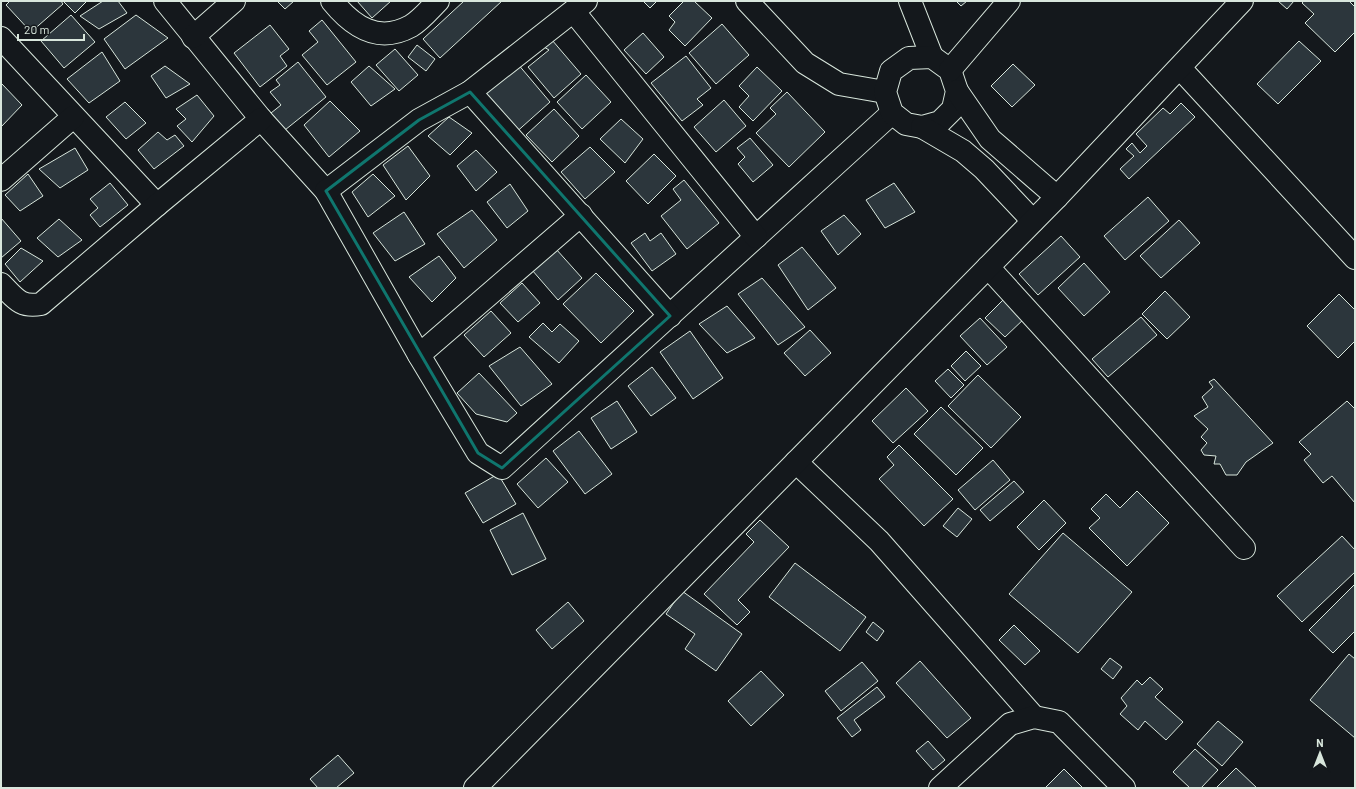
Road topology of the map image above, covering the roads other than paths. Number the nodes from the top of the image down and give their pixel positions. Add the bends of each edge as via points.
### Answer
1 (165, 1) edge
2 (234, 1) edge
3 (332, 1) edge
4 (438, 1) edge
5 (747, 1) edge
6 (910, 1) edge
7 (1009, 1) edge
8 (1242, 1) edge
9 (580, 6) edge
10 (193, 37) junction
11 (1, 38) edge
12 (932, 57) junction
13 (1180, 68) junction
14 (950, 70) junction
15 (958, 91) junction
16 (470, 92) junction
17 (885, 92) junction
18 (892, 113) junction
19 (73, 117) junction
20 (261, 119) junction
21 (922, 127) junction
22 (1, 180) edge
23 (326, 191) junction
24 (1057, 197) junction
25 (157, 205) junction
26 (581, 215) junction
27 (1033, 221) junction
28 (756, 237) junction
29 (1355, 258) edge
30 (988, 267) junction
31 (1, 284) edge
32 (670, 316) junction
33 (419, 355) junction
34 (796, 462) junction
35 (1244, 548) dead end
36 (1034, 717) junction
37 (474, 788) edge
38 (940, 788) edge
39 (1124, 788) edge

1 - 10 street
2 - 10 street
3 - 4 street via 345,17 357,26 376,33 392,33 412,26
5 - 17 street via 805,63 840,84
6 - 12 street
7 - 14 street
8 - 13 street
9 - 16 street
9 - 28 street
10 - 20 street
11 - 19 street
12 - 14 street
12 - 17 street via 909,58 891,71
13 - 24 street
13 - 29 street
14 - 15 street
15 - 21 street via 953,108 940,122
15 - 24 street via 990,139
16 - 23 street via 420,120
16 - 26 street
17 - 18 street
18 - 21 street via 906,124
18 - 28 street
19 - 22 street
19 - 25 street
20 - 23 street
20 - 25 street
21 - 27 street via 963,151 984,169
23 - 33 street
24 - 27 street
25 - 31 street via 41,304 30,306 19,303
26 - 32 street
26 - 33 street
27 - 30 street
28 - 32 street
30 - 34 street
30 - 35 street
32 - 33 street via 502,468 478,453
34 - 36 street via 879,541
34 - 37 street
36 - 38 street via 1010,724
36 - 39 street via 1059,722

